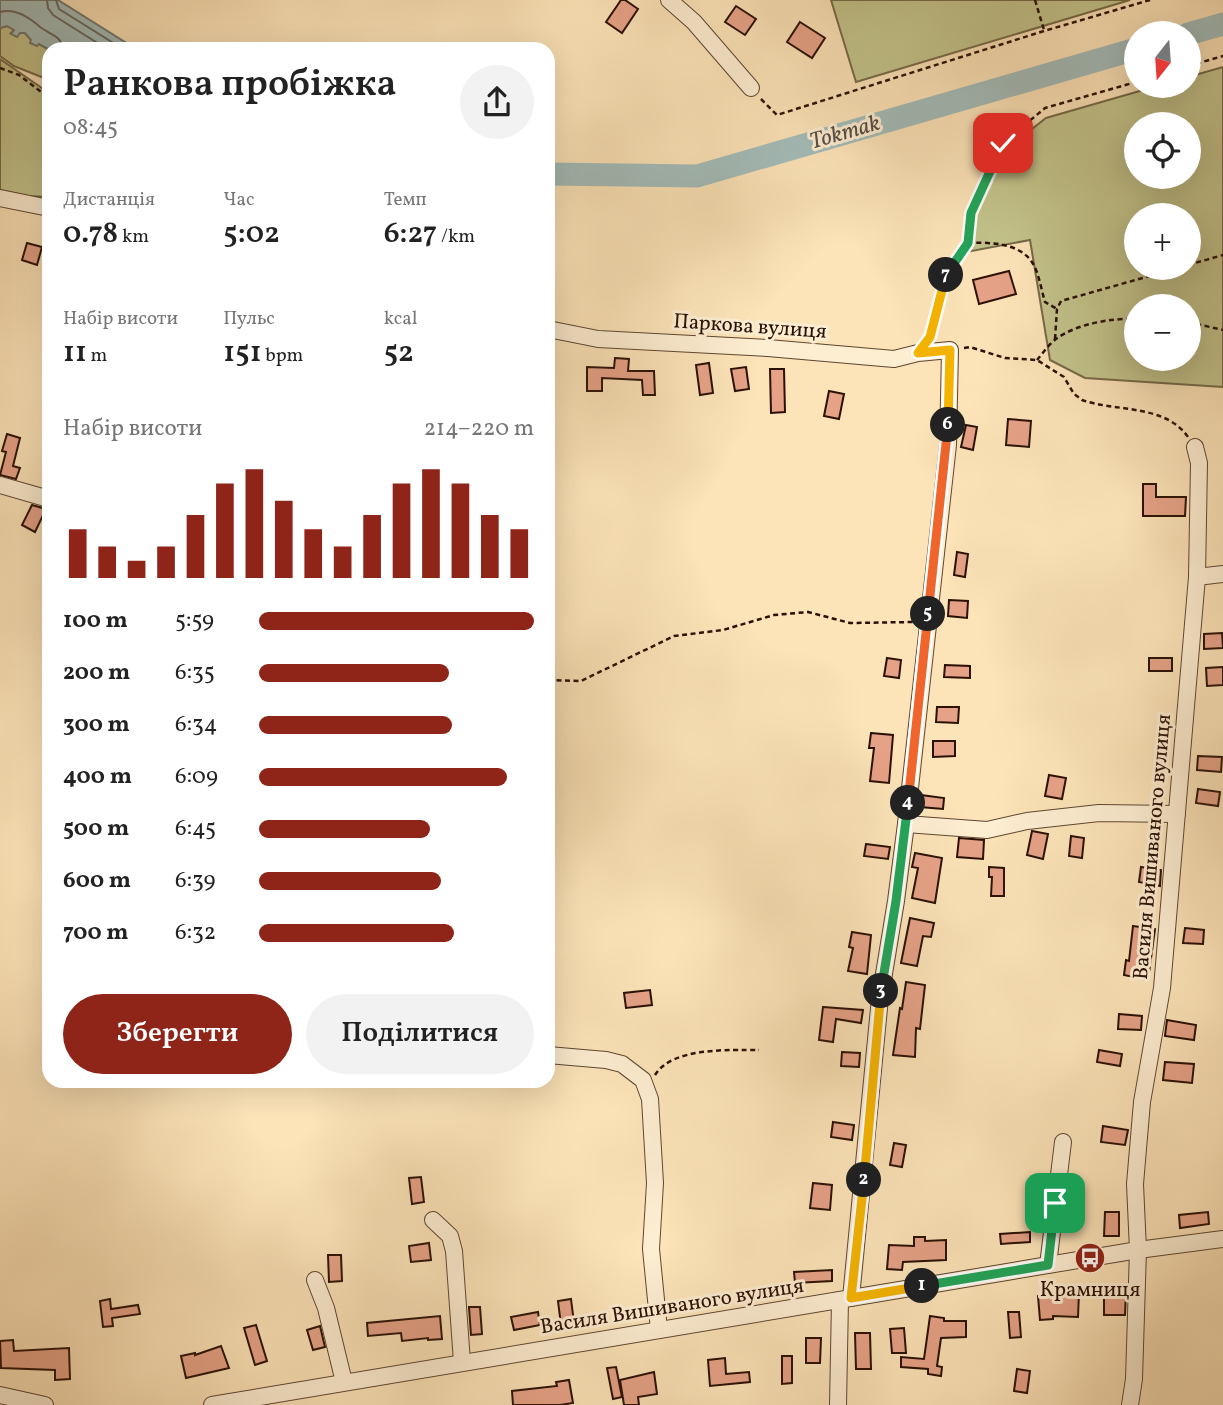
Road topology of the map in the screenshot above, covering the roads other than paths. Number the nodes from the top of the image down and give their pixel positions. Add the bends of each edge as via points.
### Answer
1 (669, 0) edge
2 (751, 88) road end
3 (0, 198) edge
4 (42, 207) edge
5 (555, 330) edge
6 (1195, 447) road end
7 (0, 485) edge
8 (42, 497) edge
9 (1223, 574) edge
10 (1197, 577) junction
11 (1177, 814) junction
12 (906, 824) junction
13 (555, 1056) edge
14 (1063, 1142) dead end
15 (433, 1220) dead end
16 (1223, 1239) edge
17 (1138, 1250) junction
18 (1048, 1265) junction
19 (315, 1280) dead end
20 (846, 1299) junction
21 (659, 1330) junction
22 (463, 1362) junction
23 (344, 1382) junction
24 (0, 1395) edge
25 (45, 1405) edge
26 (212, 1405) edge
27 (838, 1405) edge
28 (1130, 1405) edge

1 - 2 street
3 - 4 street
5 - 12 street, Паркова вулиця via 598,339 894,359 950,350 948,445
6 - 10 street, Василя Вишиваного вулиця via 1199,463
7 - 8 street
9 - 10 street
10 - 11 street, Василя Вишиваного вулиця
11 - 12 street via 1099,813 987,830
11 - 17 street, Василя Вишиваного вулиця via 1162,988 1142,1102 1135,1184
12 - 20 street via 880,998
13 - 21 street via 622,1064 643,1080 650,1099 655,1183 651,1249
14 - 18 street
15 - 22 street via 450,1236 454,1251
16 - 17 street, Василя Вишиваного вулиця
17 - 18 street, Василя Вишиваного вулиця
17 - 28 street, Василя Вишиваного вулиця
18 - 20 street, Василя Вишиваного вулиця
19 - 23 street
20 - 21 street, Василя Вишиваного вулиця
20 - 27 street
21 - 22 street, Василя Вишиваного вулиця
22 - 23 street, Василя Вишиваного вулиця
23 - 26 street, Василя Вишиваного вулиця
24 - 25 street

